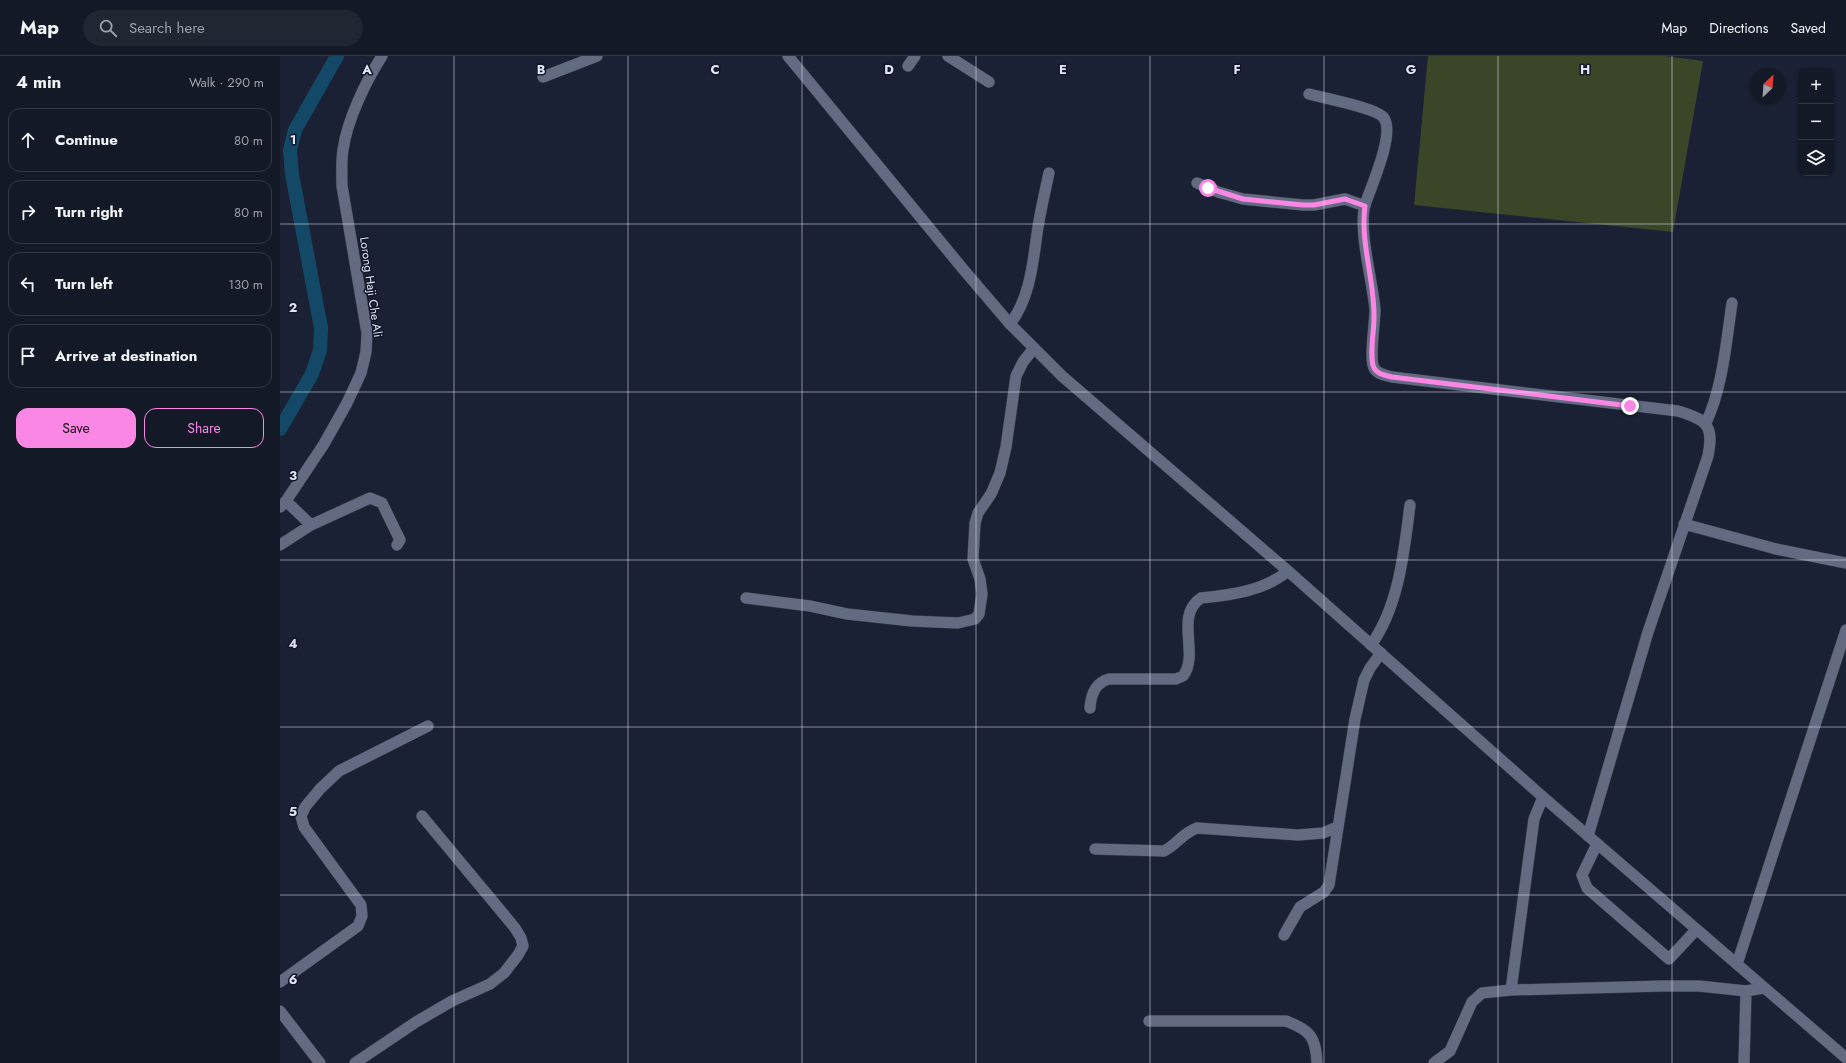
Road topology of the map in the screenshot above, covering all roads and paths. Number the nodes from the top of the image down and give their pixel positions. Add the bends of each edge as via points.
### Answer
1 (382, 56) edge
2 (597, 56) edge
3 (788, 56) edge
4 (915, 56) edge
5 (948, 56) edge
6 (908, 66) dead end
7 (542, 77) dead end
8 (988, 82) dead end
9 (1309, 94) dead end
10 (1049, 173) dead end
11 (1197, 183) dead end
12 (1365, 206) junction
13 (1732, 303) dead end
14 (1010, 324) junction
15 (1034, 348) junction
16 (1706, 423) junction
17 (283, 504) edge
18 (1410, 505) dead end
19 (1684, 524) junction
20 (311, 526) junction
21 (280, 545) edge
22 (397, 545) dead end
23 (1846, 563) edge
24 (1288, 571) junction
25 (746, 598) dead end
26 (1846, 630) edge
27 (1371, 644) junction
28 (1381, 653) junction
29 (1090, 708) dead end
30 (428, 726) dead end
31 (1543, 797) junction
32 (422, 816) dead end
33 (1337, 827) junction
34 (1592, 840) junction
35 (1095, 849) dead end
36 (1696, 930) junction
37 (1284, 936) dead end
38 (1737, 964) junction
39 (280, 982) edge
40 (1764, 988) junction
41 (1511, 990) junction
42 (1746, 991) junction
43 (280, 1011) edge
44 (1149, 1021) dead end
45 (1846, 1058) edge
46 (320, 1063) edge
47 (355, 1063) edge
48 (1316, 1063) edge
49 (1434, 1063) edge
50 (1744, 1063) edge

1 - 17 street, Lorong Haji Che Ali via 348,131 342,166 342,186 367,332 366,352 361,373 347,403 324,444
2 - 7 street
3 - 14 street
4 - 6 street
5 - 8 street
9 - 12 street via 1370,110 1383,117 1387,131 1384,146
10 - 14 street via 1023,303
11 - 12 street via 1243,199 1314,205 1345,199
12 - 16 street via 1364,229 1374,311 1373,367 1377,372 1392,377 1678,411
13 - 16 street via 1718,389
14 - 15 street
15 - 24 street via 1062,376
15 - 25 street via 1016,376 1000,473 975,523 973,559 980,578 982,594 979,614 975,619 958,623 912,621
16 - 19 street via 1710,431 1708,456
17 - 20 street
18 - 27 street via 1406,543 1396,586 1385,621
19 - 23 street via 1776,549
19 - 34 street via 1648,632
20 - 21 street
20 - 22 street via 370,498 382,503 400,540
24 - 27 street
24 - 29 street via 1280,578 1254,589 1201,598 1194,602 1187,625 1189,664 1183,676 1176,679 1101,681 1091,696
26 - 38 street
27 - 28 street
28 - 31 street
28 - 33 street via 1364,680
30 - 39 street via 339,771 320,788 305,807 301,816 304,827 361,905 362,916 358,926
31 - 34 street
31 - 41 street via 1534,819
32 - 47 street via 515,928 523,946 504,973 490,984 452,1001 416,1022
33 - 35 street via 1323,833 1298,835 1197,828 1186,832 1174,846 1164,852
33 - 37 street via 1329,885 1324,892 1300,907
34 - 36 street
34 - 36 street via 1582,875 1587,888 1669,959
36 - 38 street
38 - 40 street
40 - 42 street
40 - 45 street
41 - 42 street via 1699,986
41 - 49 street via 1482,993 1472,1002 1450,1052
42 - 50 street
43 - 46 street
44 - 48 street via 1286,1021 1300,1026 1309,1033 1315,1042

